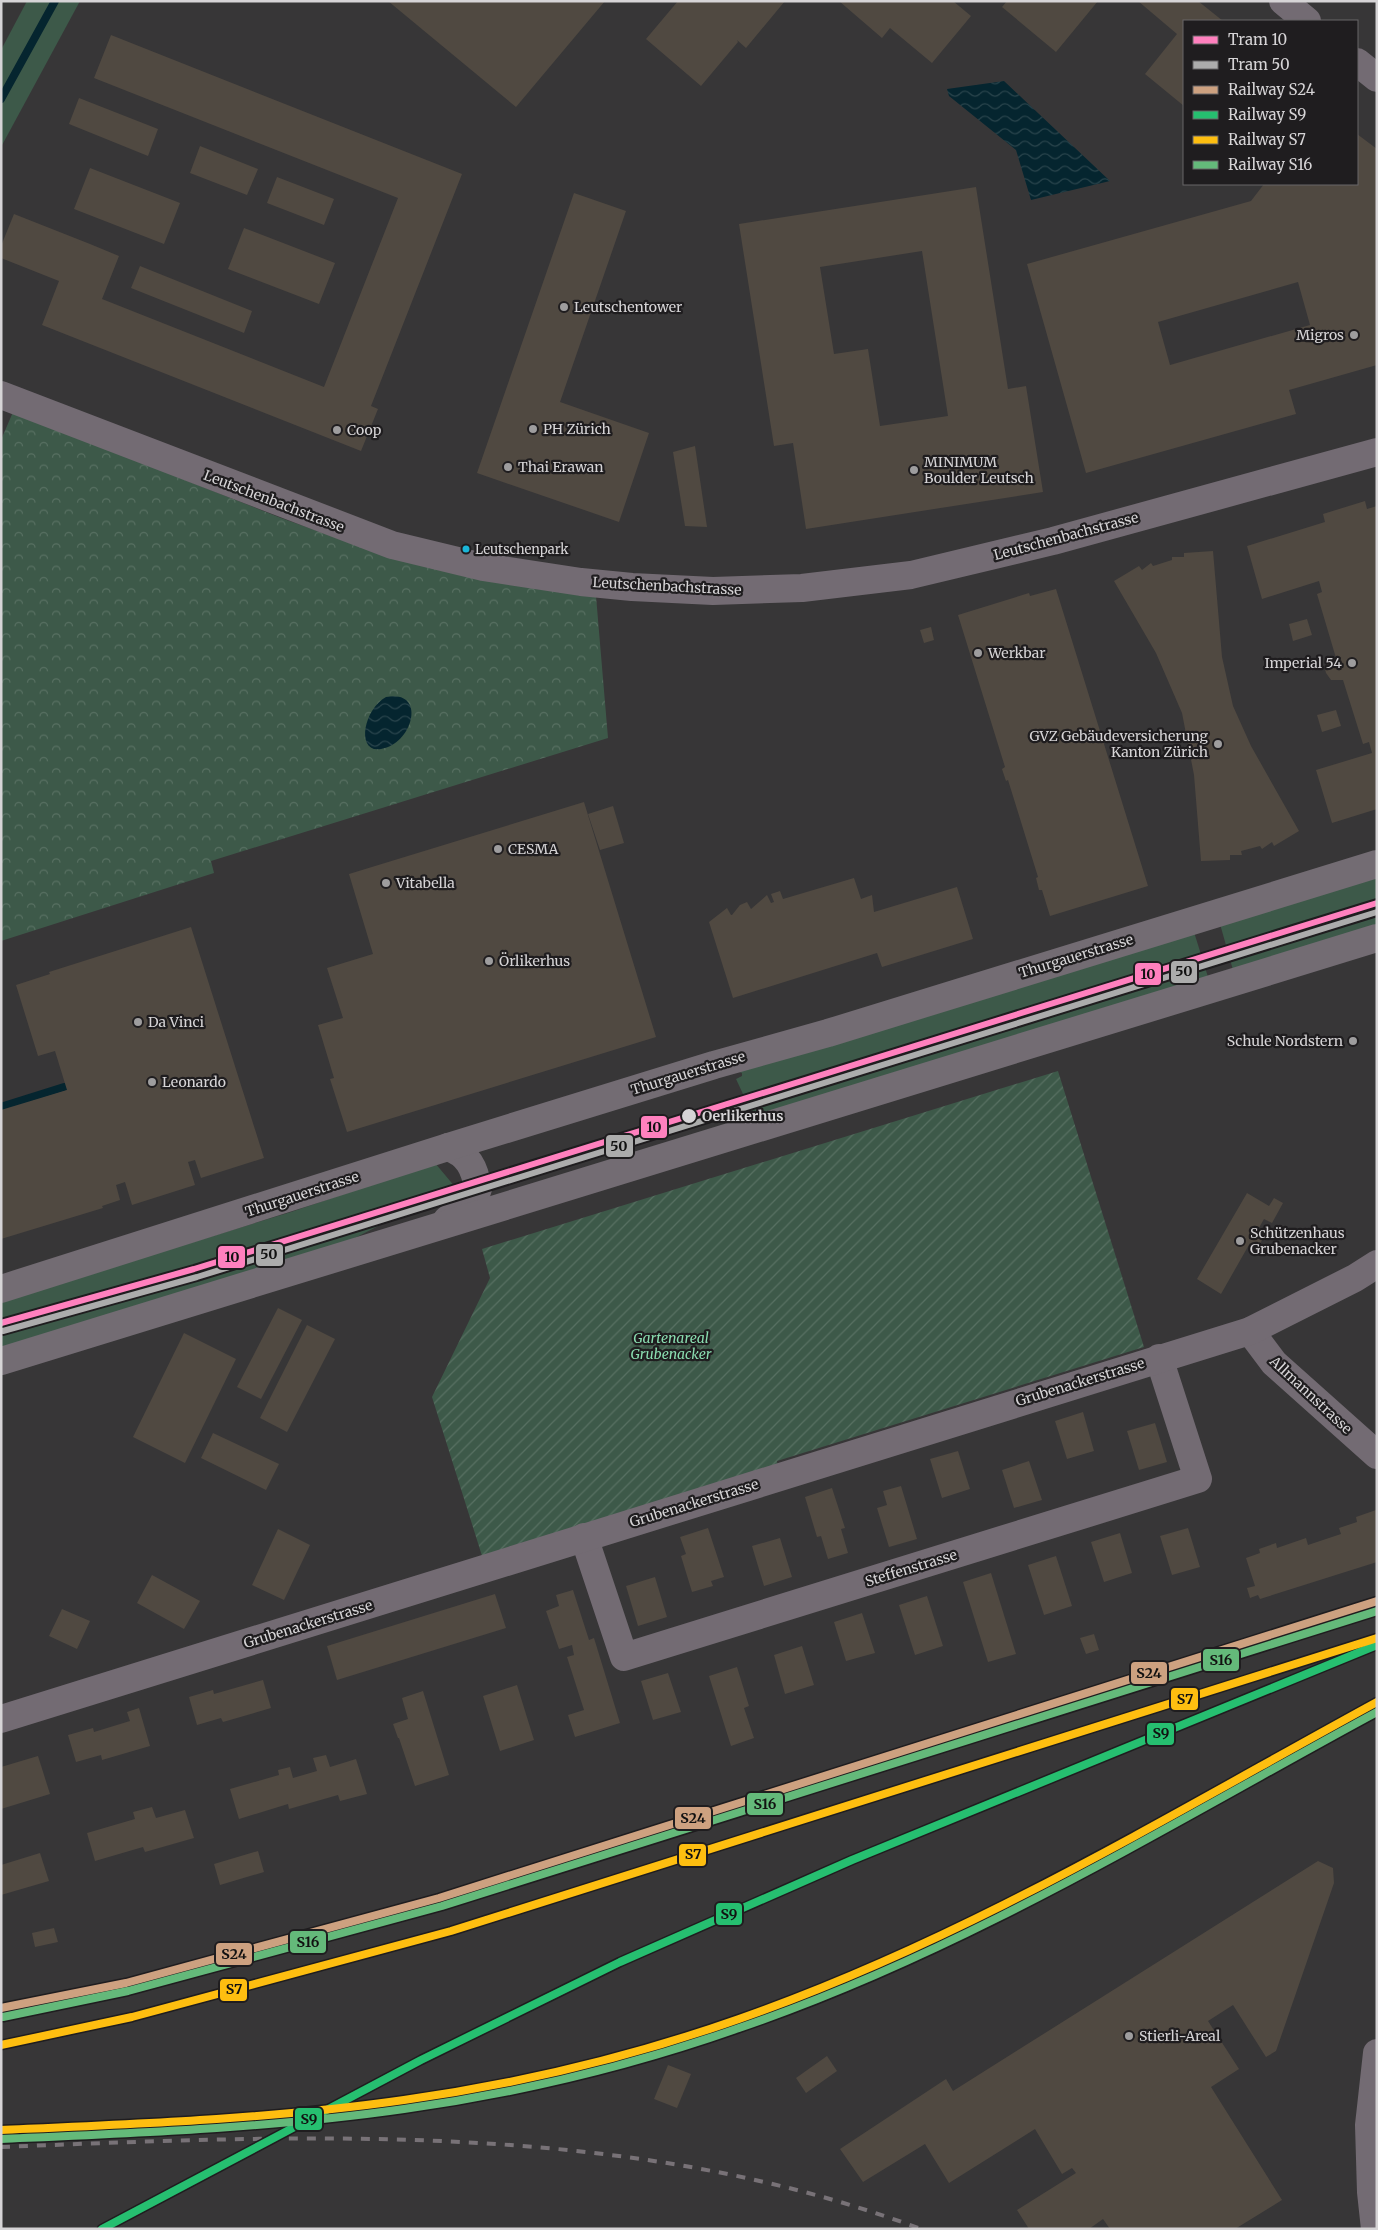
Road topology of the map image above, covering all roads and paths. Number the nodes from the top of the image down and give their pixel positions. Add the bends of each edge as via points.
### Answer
1 (1283, 1) edge
2 (1306, 20) edge
3 (1358, 63) edge
4 (1377, 78) edge
5 (1, 395) edge
6 (1377, 452) edge
7 (1377, 864) edge
8 (1377, 938) edge
9 (448, 1147) junction
10 (440, 1226) junction
11 (1377, 1264) edge
12 (1, 1288) edge
13 (1250, 1331) junction
14 (1159, 1358) junction
15 (1, 1361) edge
16 (1377, 1455) edge
17 (584, 1537) junction
18 (1, 1719) edge
19 (1377, 2053) edge
20 (1375, 2229) edge

1 - 2 street
3 - 4 street
5 - 6 street, Leutschenbachstrasse via 392,546 483,567 581,582 713,591 802,588 911,575 1053,541
7 - 9 main road, Thurgauerstrasse
8 - 10 main road
9 - 10 main road via 464,1155 470,1163 478,1189 472,1201
9 - 12 main road, Thurgauerstrasse
10 - 15 main road
11 - 13 street, Grubenackerstrasse
13 - 14 street, Grubenackerstrasse
13 - 16 street, Allmannstrasse via 1274,1364
14 - 17 street, Grubenackerstrasse
14 - 17 street, Steffenstrasse via 1198,1480 624,1657
17 - 18 street, Grubenackerstrasse
19 - 20 street via 1370,2126

